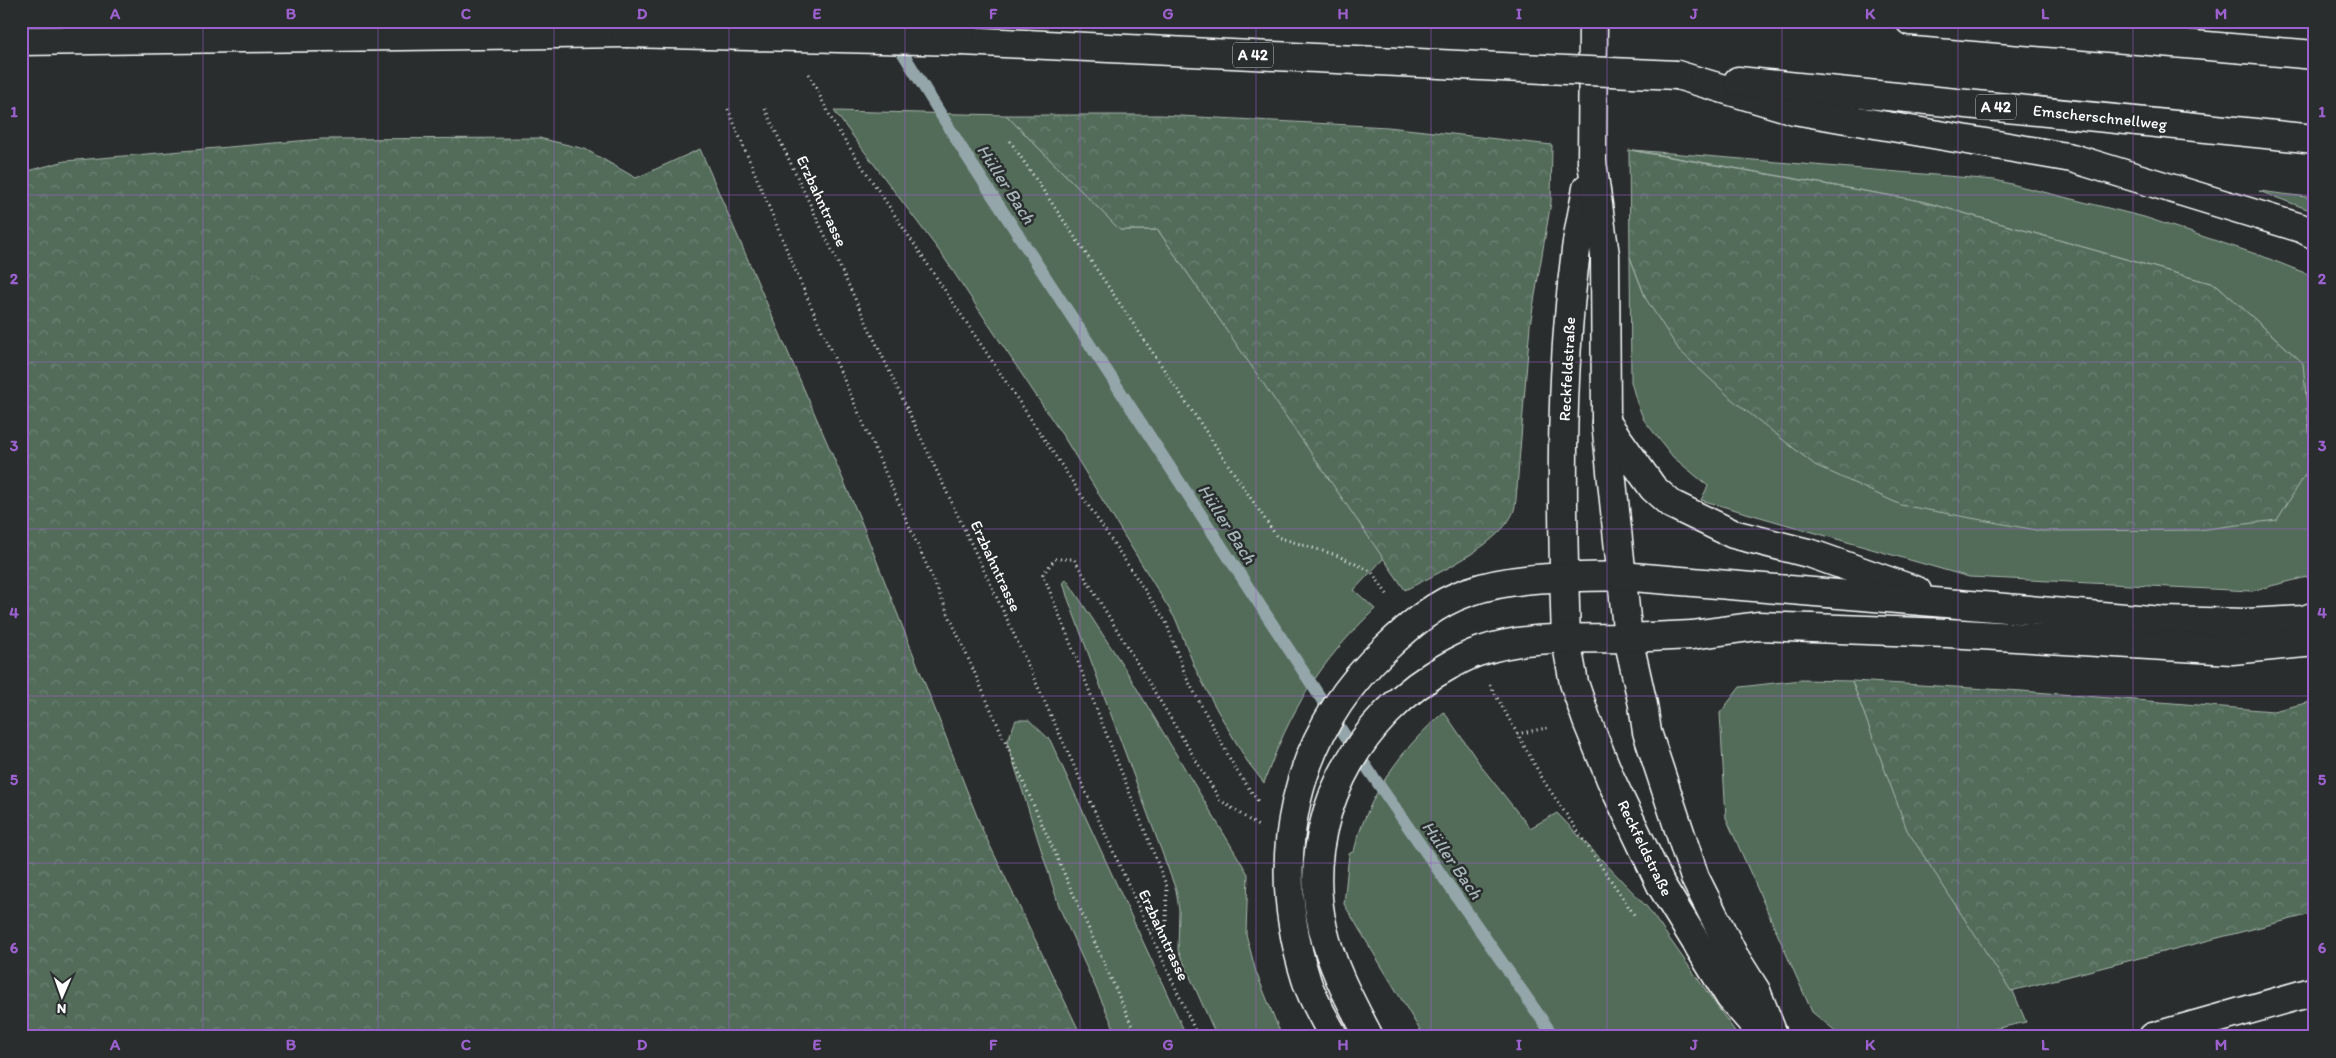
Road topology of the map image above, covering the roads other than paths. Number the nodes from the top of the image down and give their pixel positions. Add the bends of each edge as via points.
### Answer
1 (1593, 21) edge
2 (1910, 21) edge
3 (2005, 25) edge
4 (21, 41) edge
5 (2315, 55) edge
6 (1677, 75) junction
7 (2315, 139) edge
8 (1592, 162) junction
9 (2315, 235) edge
10 (1606, 422) junction
11 (1621, 576) junction
12 (1564, 578) junction
13 (1954, 604) junction
14 (2315, 616) edge
15 (1628, 638) junction
16 (1566, 640) junction
17 (2315, 642) edge
18 (2315, 991) edge
19 (1334, 1037) edge
20 (1369, 1037) edge
21 (1765, 1037) edge
22 (1774, 1037) edge
23 (2153, 1037) edge

1 - 8 main road, Reckfeldstraße
2 - 3 main road
3 - 5 main road
4 - 6 main road, A 42, bridge via 626,32 962,41
6 - 7 main road, Emscherschnellweg / A 42
6 - 9 main road via 1794,110 2072,158
8 - 10 main road, Reckfeldstraße via 1604,255
8 - 12 main road, Reckfeldstraße via 1575,258 1564,391
10 - 11 main road, Reckfeldstraße
10 - 13 main road via 1653,488 1671,504 1733,534 1812,554
11 - 12 main road
11 - 13 main road
11 - 15 main road, Reckfeldstraße
12 - 16 main road, Reckfeldstraße
12 - 19 main road via 1508,581 1467,592 1434,608 1373,660 1345,694 1323,730 1299,784 1292,816 1288,878 1293,925 1306,980
13 - 14 main road via 2162,621 2246,623 2304,620
15 - 16 main road
15 - 17 main road via 1692,635 1758,626 1948,633 2232,650
15 - 22 main road, Reckfeldstraße via 1647,732 1695,878 1734,956 1756,991
16 - 20 main road via 1520,642 1481,650 1427,677 1399,699 1362,741 1342,773 1321,838 1318,887 1323,928 1337,974
16 - 21 main road, Reckfeldstraße via 1574,683 1587,721 1661,885 1730,997
18 - 23 main road

